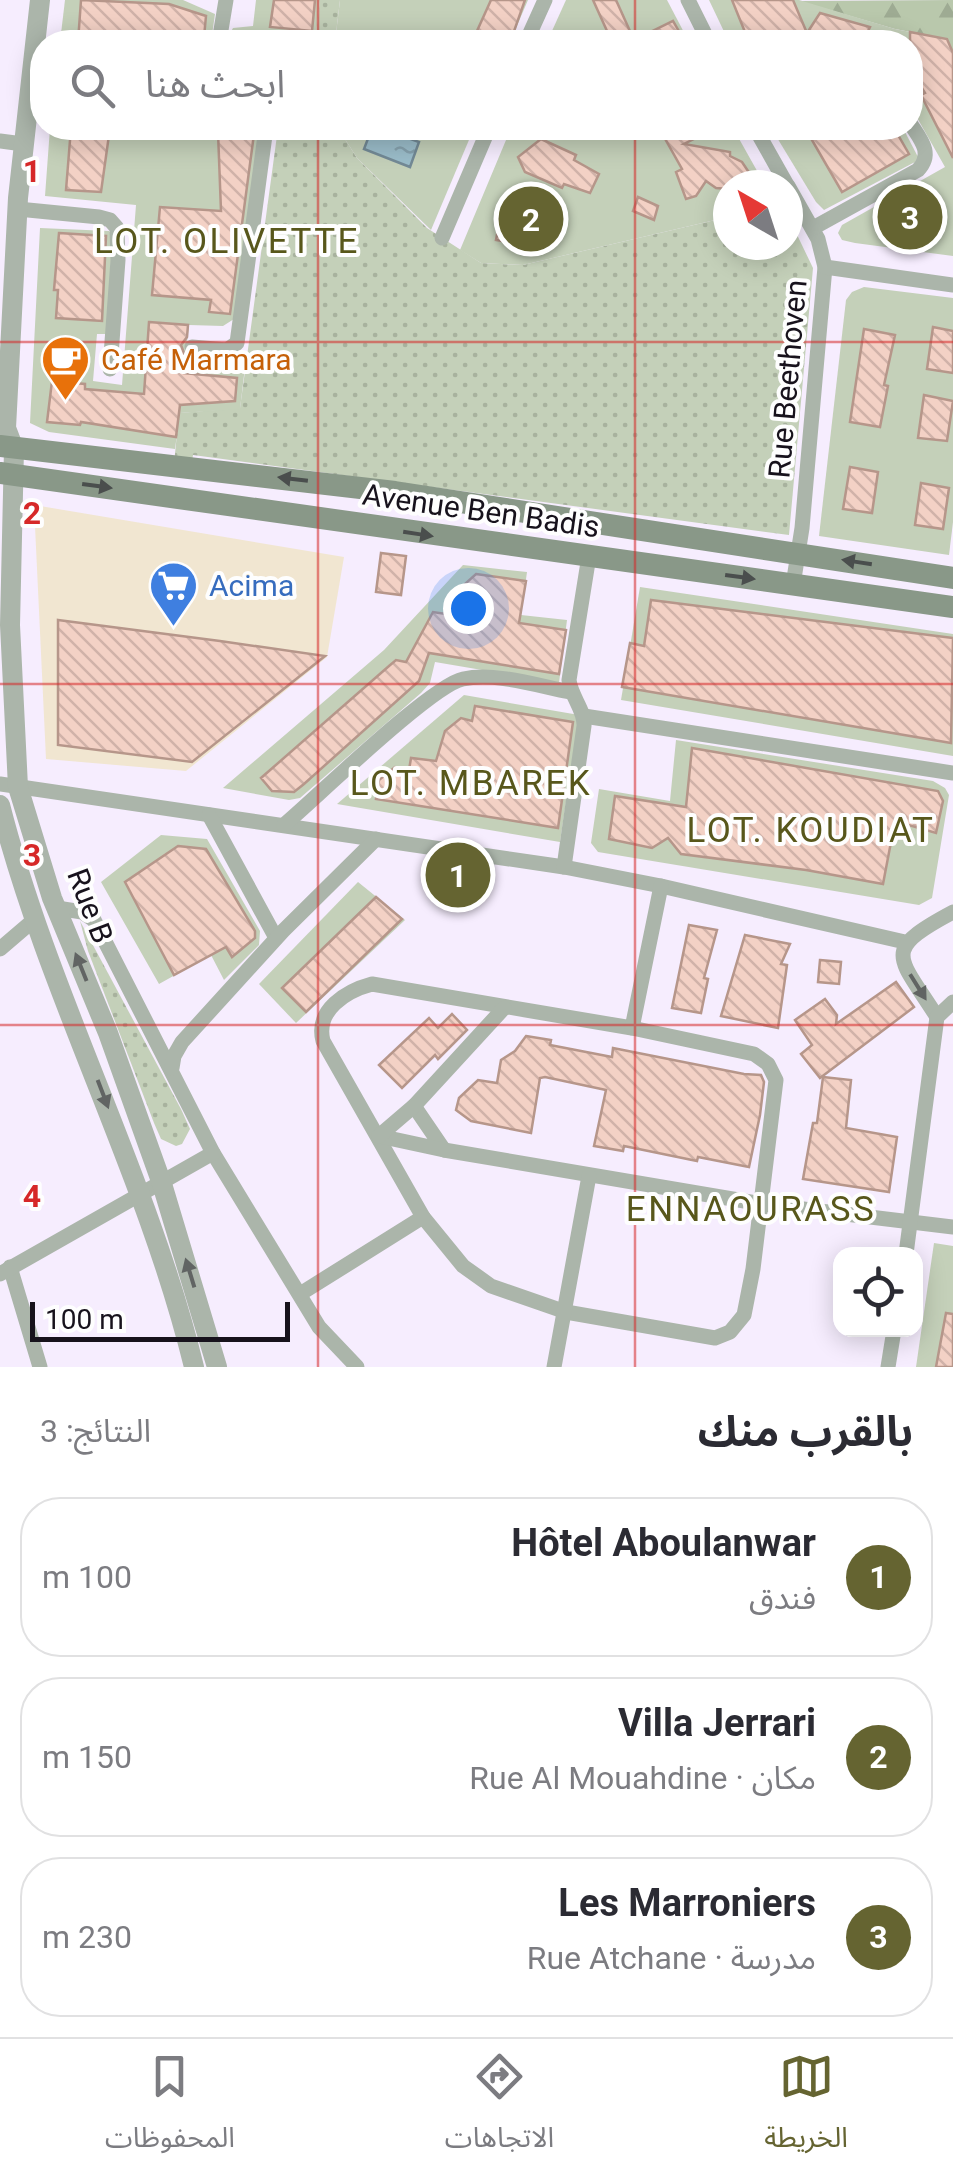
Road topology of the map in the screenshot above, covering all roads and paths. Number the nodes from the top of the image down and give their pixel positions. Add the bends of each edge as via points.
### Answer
1 (40, 0) edge
2 (226, 0) edge
3 (545, 0) edge
4 (688, 0) edge
5 (36, 30) edge
6 (221, 30) edge
7 (531, 30) edge
8 (703, 30) edge
9 (30, 80) edge
10 (264, 140) edge
11 (484, 140) edge
12 (762, 140) edge
13 (920, 140) edge
14 (0, 141) edge
15 (22, 144) junction
16 (779, 170) edge
17 (18, 208) junction
18 (803, 212) edge
19 (812, 228) junction
20 (442, 238) dead end
21 (825, 268) junction
22 (953, 285) edge
23 (192, 347) dead end
24 (110, 370) dead end
25 (5, 440) edge
26 (6, 474) edge
27 (798, 553) junction
28 (589, 556) junction
29 (953, 578) edge
30 (794, 585) junction
31 (953, 608) edge
32 (570, 692) junction
33 (584, 716) junction
34 (953, 773) edge
35 (9, 785) edge
36 (1, 810) edge
37 (210, 815) junction
38 (284, 826) junction
39 (376, 839) junction
40 (564, 868) junction
41 (662, 886) junction
42 (56, 908) junction
43 (953, 912) edge
44 (35, 919) junction
45 (276, 938) junction
46 (905, 942) junction
47 (0, 949) edge
48 (953, 1002) edge
49 (504, 1008) junction
50 (938, 1017) junction
51 (632, 1028) junction
52 (172, 1068) junction
53 (414, 1106) junction
54 (379, 1136) junction
55 (444, 1150) junction
56 (214, 1153) junction
57 (589, 1176) junction
58 (162, 1184) junction
59 (141, 1194) junction
60 (762, 1204) junction
61 (424, 1216) junction
62 (912, 1221) junction
63 (953, 1227) edge
64 (907, 1247) edge
65 (5, 1270) edge
66 (300, 1294) junction
67 (566, 1312) junction
68 (893, 1337) edge
69 (40, 1367) edge
70 (194, 1367) edge
71 (217, 1367) edge
72 (357, 1367) edge
73 (554, 1367) edge
74 (888, 1367) edge

1 - 5 street, Rue B
2 - 6 street
3 - 7 street
4 - 8 street
9 - 15 street, Rue B
10 - 23 street via 237,343 227,350
11 - 20 street
12 - 16 street, Rue Beethoven
13 - 19 street via 927,152 918,170
14 - 15 street
15 - 17 street, Rue B
17 - 24 street via 110,220 117,228
17 - 25 street, Rue B
18 - 19 street, Rue Beethoven
19 - 21 street, Rue Beethoven
21 - 22 street
21 - 27 street, Rue Beethoven
25 - 26 street, Rue B
27 -> 25 main road, Avenue Ben Badis
26 -> 28 main road, Avenue Ben Badis
26 - 35 street, Rue B
29 -> 27 main road, Avenue Ben Badis
27 - 30 street, Rue Beethoven
28 -> 30 main road, Avenue Ben Badis
28 - 32 street
30 - 31 main road, Avenue Ben Badis
32 - 33 street
32 - 38 street via 461,679
33 - 34 street
33 - 40 street
35 - 37 street
35 - 42 street, Rue B
36 - 44 street, Rue B
37 - 38 street
37 - 45 street
38 - 39 street
39 - 40 street
39 - 45 street
40 - 41 street
41 - 46 street
41 - 51 street
42 - 52 street via 94,920
58 -> 42 street, Rue B
43 - 46 street
44 - 47 street
44 -> 59 street, Rue B
45 - 52 street via 182,1042
46 -> 50 street via 906,968
48 - 50 street
49 - 51 street
49 - 53 street
49 - 54 street via 372,984 339,999 322,1019 322,1041
50 - 62 street
51 - 60 street via 754,1054 768,1064 776,1080
52 - 56 street
53 - 54 street
53 - 55 street
54 - 55 street
54 - 61 street
55 - 57 street
56 - 58 street
56 - 66 street
57 - 60 street
57 - 67 street
58 - 59 street
71 -> 58 street, Rue B
59 - 65 street
59 - 70 street, Rue B
60 - 62 street
60 - 67 street via 744,1316 730,1332 702,1337
61 - 66 street
61 - 67 street via 463,1266 490,1286
62 - 63 street
62 - 64 street
65 - 69 street
66 - 72 street via 319,1327
67 - 73 street
68 - 74 street

